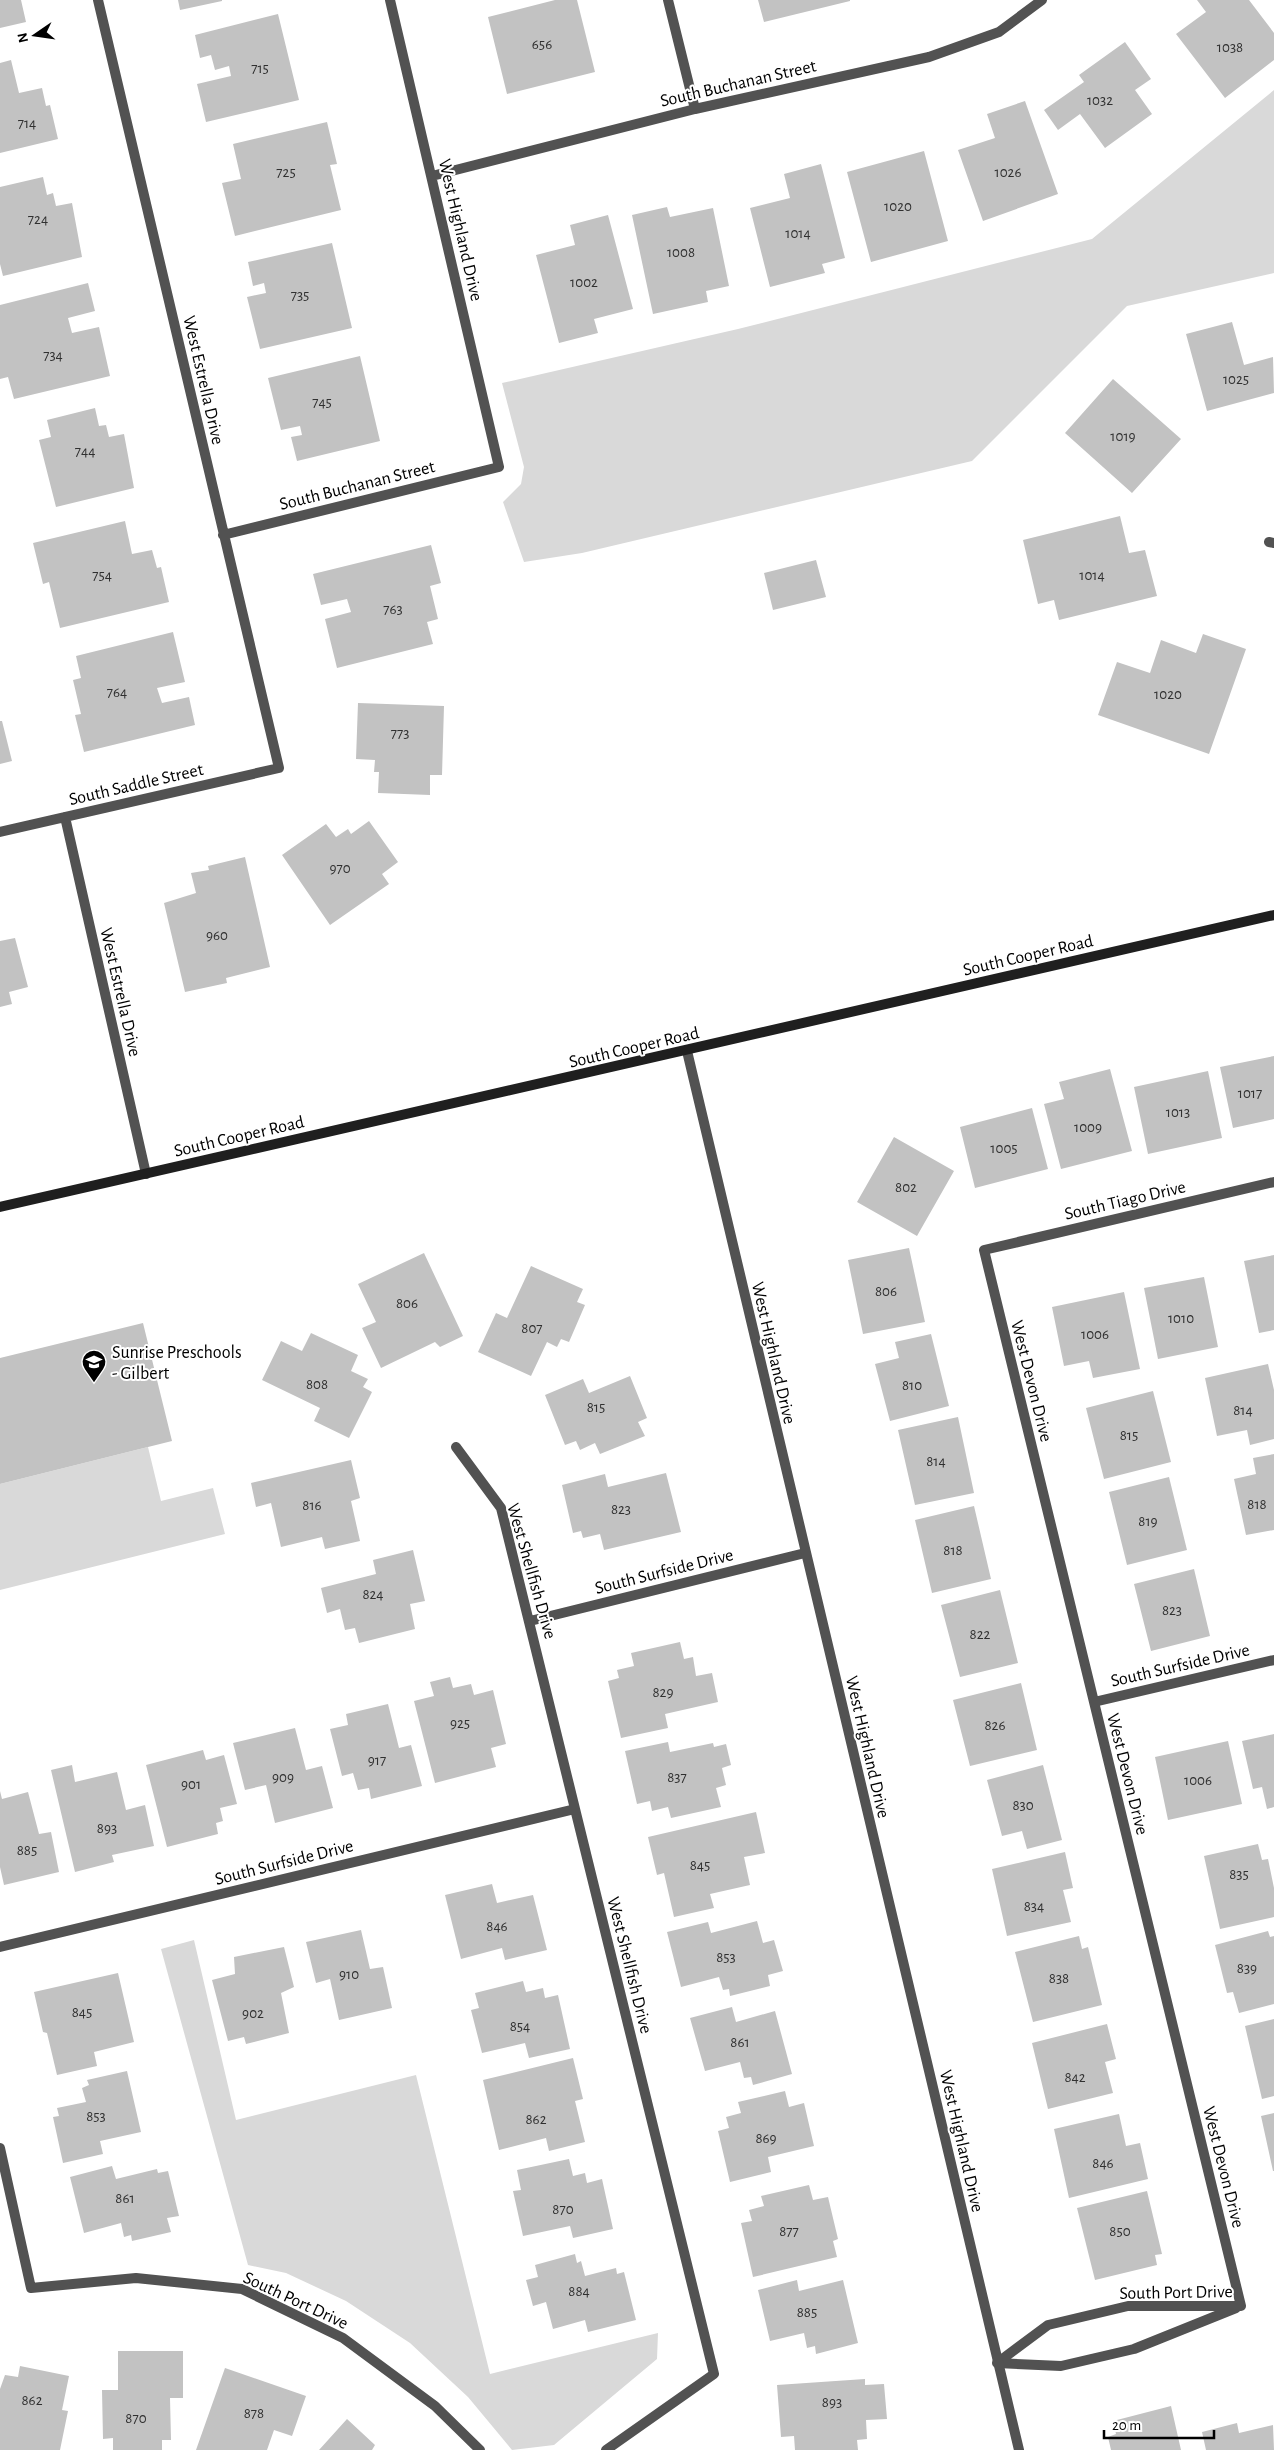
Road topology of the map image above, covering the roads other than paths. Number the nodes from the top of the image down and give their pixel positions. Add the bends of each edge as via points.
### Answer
1 (98, 0) edge
2 (390, 0) edge
3 (668, 0) edge
4 (1042, 0) edge
5 (695, 109) junction
6 (432, 176) junction
7 (499, 467) joint
8 (224, 535) junction
9 (278, 768) joint
10 (65, 817) junction
11 (0, 832) edge
12 (1274, 915) edge
13 (687, 1051) junction
14 (146, 1174) junction
15 (1274, 1182) edge
16 (0, 1208) edge
17 (984, 1250) joint
18 (456, 1447) dead end
19 (805, 1553) junction
20 (530, 1621) junction
21 (1274, 1660) edge
22 (1094, 1702) junction
23 (575, 1809) junction
24 (0, 1947) edge
25 (0, 2148) edge
26 (1241, 2306) junction
27 (997, 2363) junction
28 (480, 2450) edge
29 (606, 2450) edge
30 (1019, 2450) edge

1 - 8 street, West Estrella Drive
2 - 6 street, West Highland Drive
3 - 5 street
4 - 5 street, South Buchanan Street via 999,32 929,57
5 - 6 street, South Buchanan Street
6 - 7 street, West Highland Drive
7 - 8 street, South Buchanan Street
8 - 9 street, West Estrella Drive
9 - 10 street, South Saddle Street
10 - 11 street, South Saddle Street
10 - 14 street, West Estrella Drive
12 - 13 main road, South Cooper Road
13 - 14 main road, South Cooper Road
13 - 19 street, West Highland Drive
14 - 16 main road, South Cooper Road
15 - 17 street, South Tiago Drive
17 - 22 street, West Devon Drive
18 - 20 street, West Shellfish Drive via 501,1508
19 - 20 street, South Surfside Drive
19 - 27 street, West Highland Drive
20 - 23 street, West Shellfish Drive
21 - 22 street, South Surfside Drive
22 - 26 street, West Devon Drive
23 - 24 street, South Surfside Drive
23 - 29 street, West Shellfish Drive via 714,2374
25 - 28 street, South Port Drive via 31,2288 136,2278 242,2289 343,2338 435,2406
26 - 27 street, South Port Drive via 1134,2349 1098,2358 1061,2366
26 - 27 street, South Port Drive via 1128,2306 1048,2325
27 - 30 street, West Highland Drive

